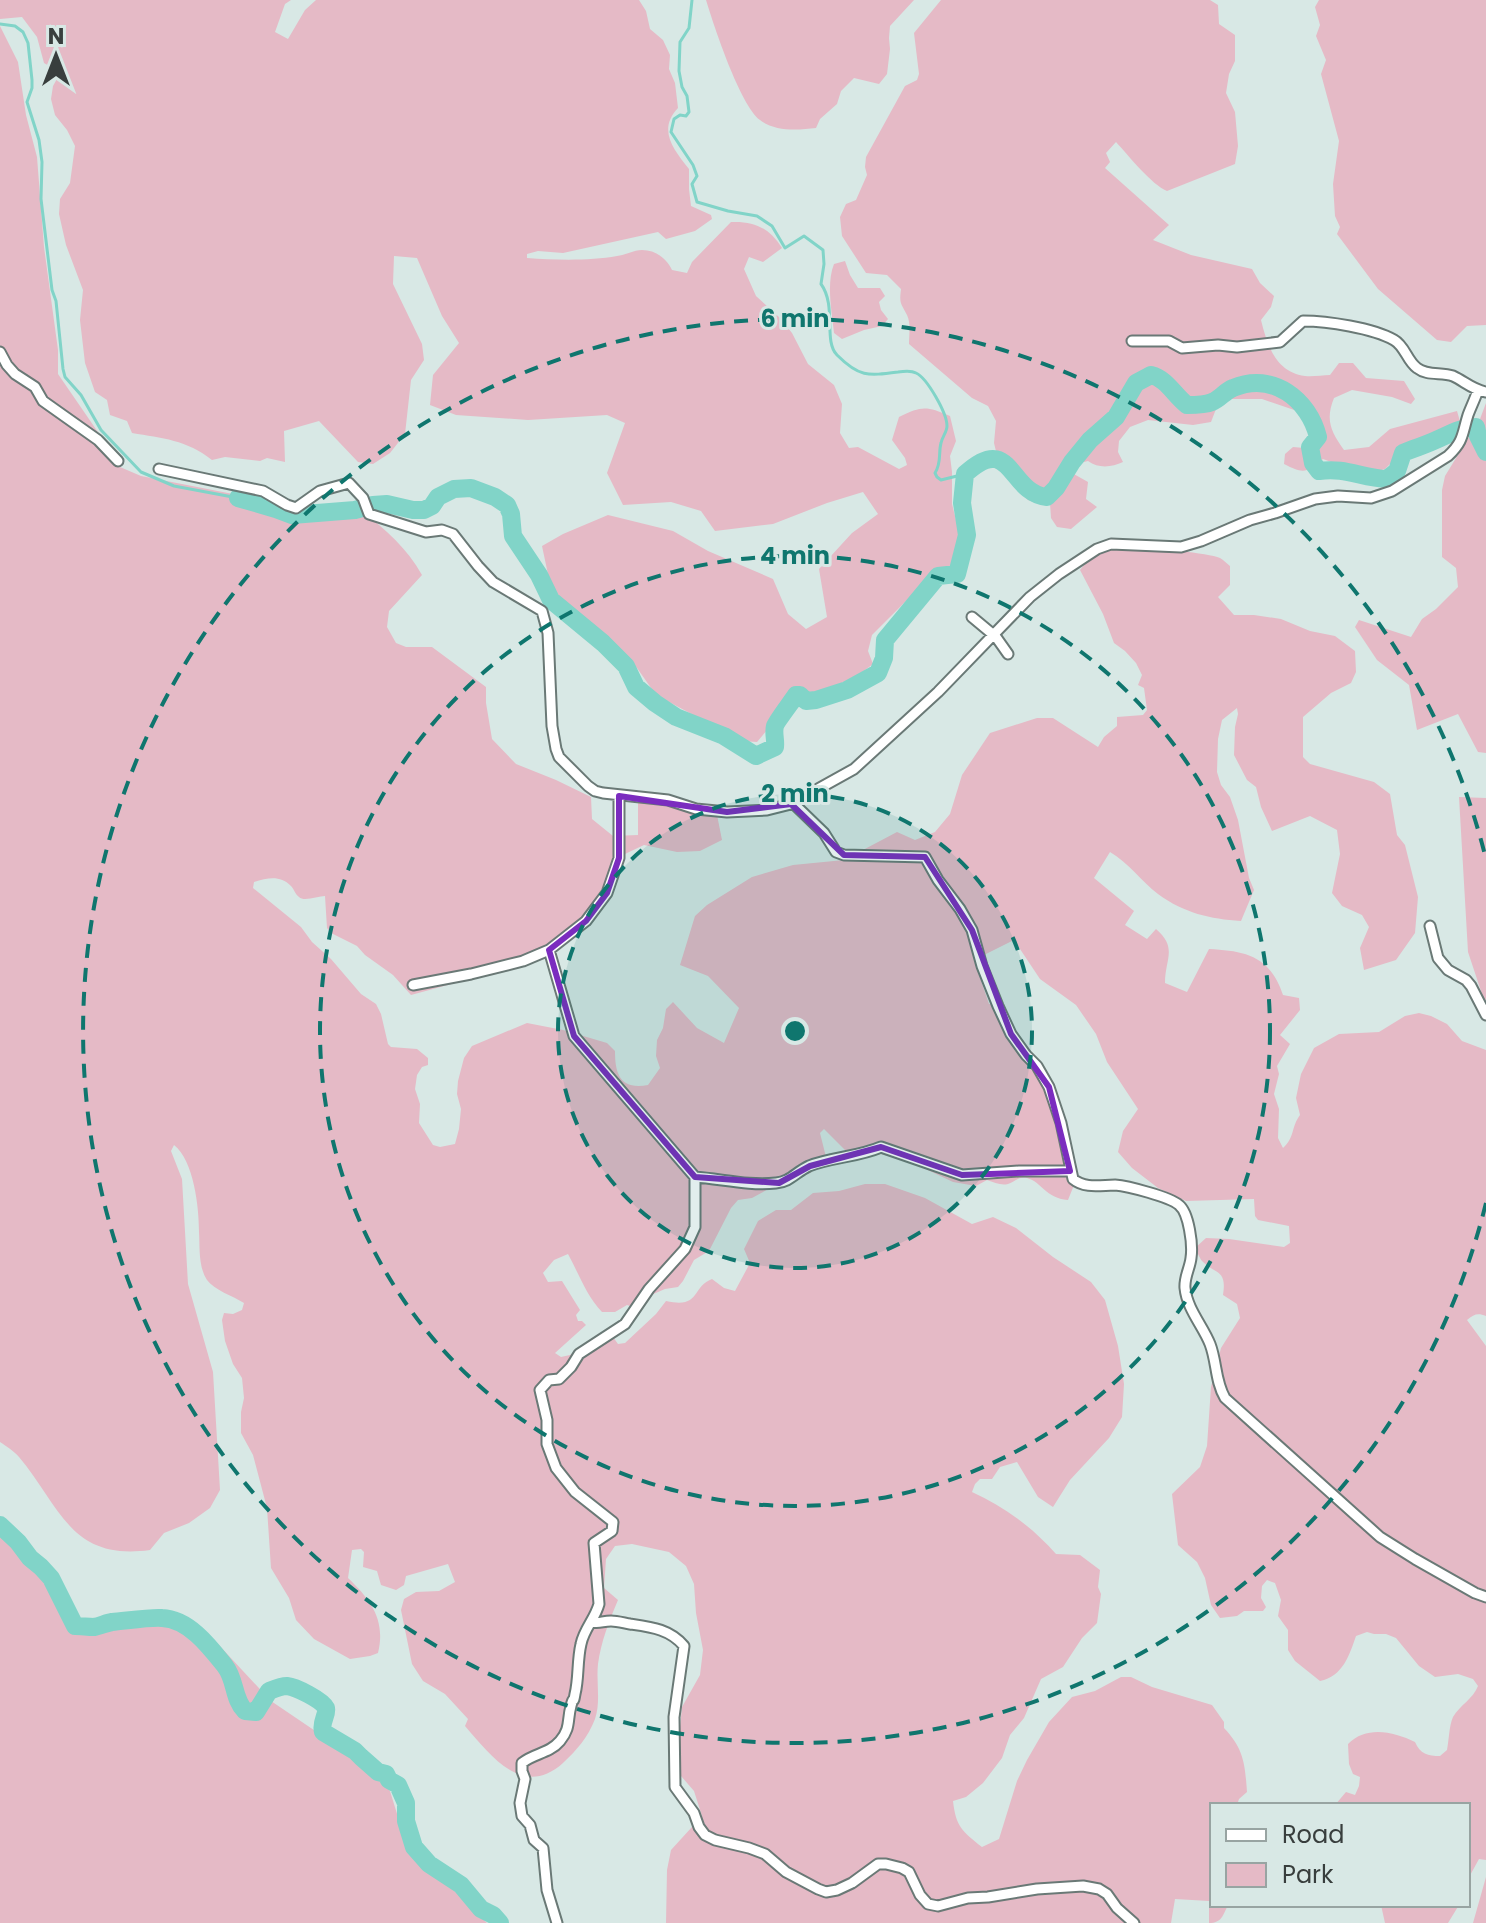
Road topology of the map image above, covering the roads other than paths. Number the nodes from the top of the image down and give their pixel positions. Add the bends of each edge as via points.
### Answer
1 (1132, 341) dead end
2 (0, 352) edge
3 (1482, 391) edge
4 (118, 461) dead end
5 (159, 469) dead end
6 (972, 617) dead end
7 (993, 634) junction
8 (1008, 654) dead end
9 (619, 796) junction
10 (793, 803) junction
11 (1430, 926) dead end
12 (549, 950) junction
13 (413, 985) dead end
14 (1486, 1015) edge
15 (1070, 1171) junction
16 (695, 1177) junction
17 (1486, 1597) edge
18 (591, 1622) junction
19 (557, 1923) edge
20 (1134, 1923) edge

1 - 3 street via 1169,341 1182,348 1237,347 1280,342 1303,321 1324,321 1396,340 1425,373 1451,376
2 - 4 street via 43,401
3 - 7 street via 1456,449 1392,491 1371,498 1315,499 1181,547 1103,546 1030,597
5 - 9 street via 263,491 296,508 320,491 349,483 369,514 426,532 453,534 493,582 542,611 556,749 595,791
6 - 7 street
7 - 8 street
7 - 10 street via 854,769
9 - 10 street via 727,812
9 - 12 street via 619,858 607,893 586,921
10 - 15 street via 836,852 925,857 972,930 1011,1034 1049,1087
11 - 14 street via 1438,958 1466,980
12 - 13 street via 523,961
12 - 16 street via 574,1036
15 - 16 street via 962,1175 881,1147 810,1166 787,1182
15 - 17 street via 1077,1183 1132,1187 1178,1203 1192,1247 1185,1287 1210,1343 1225,1398 1380,1537
16 - 18 street via 695,1227 685,1249 625,1324 579,1354 559,1379 549,1380 540,1390 556,1468 575,1492 613,1522 612,1531 593,1547 599,1604
18 - 19 street via 581,1644 566,1732 548,1752 522,1763 522,1816 543,1848
18 - 20 street via 667,1631 684,1646 674,1717 675,1787 705,1835 765,1854 786,1872 826,1892 886,1864 909,1872 924,1901 933,1905 1083,1886 1107,1894

